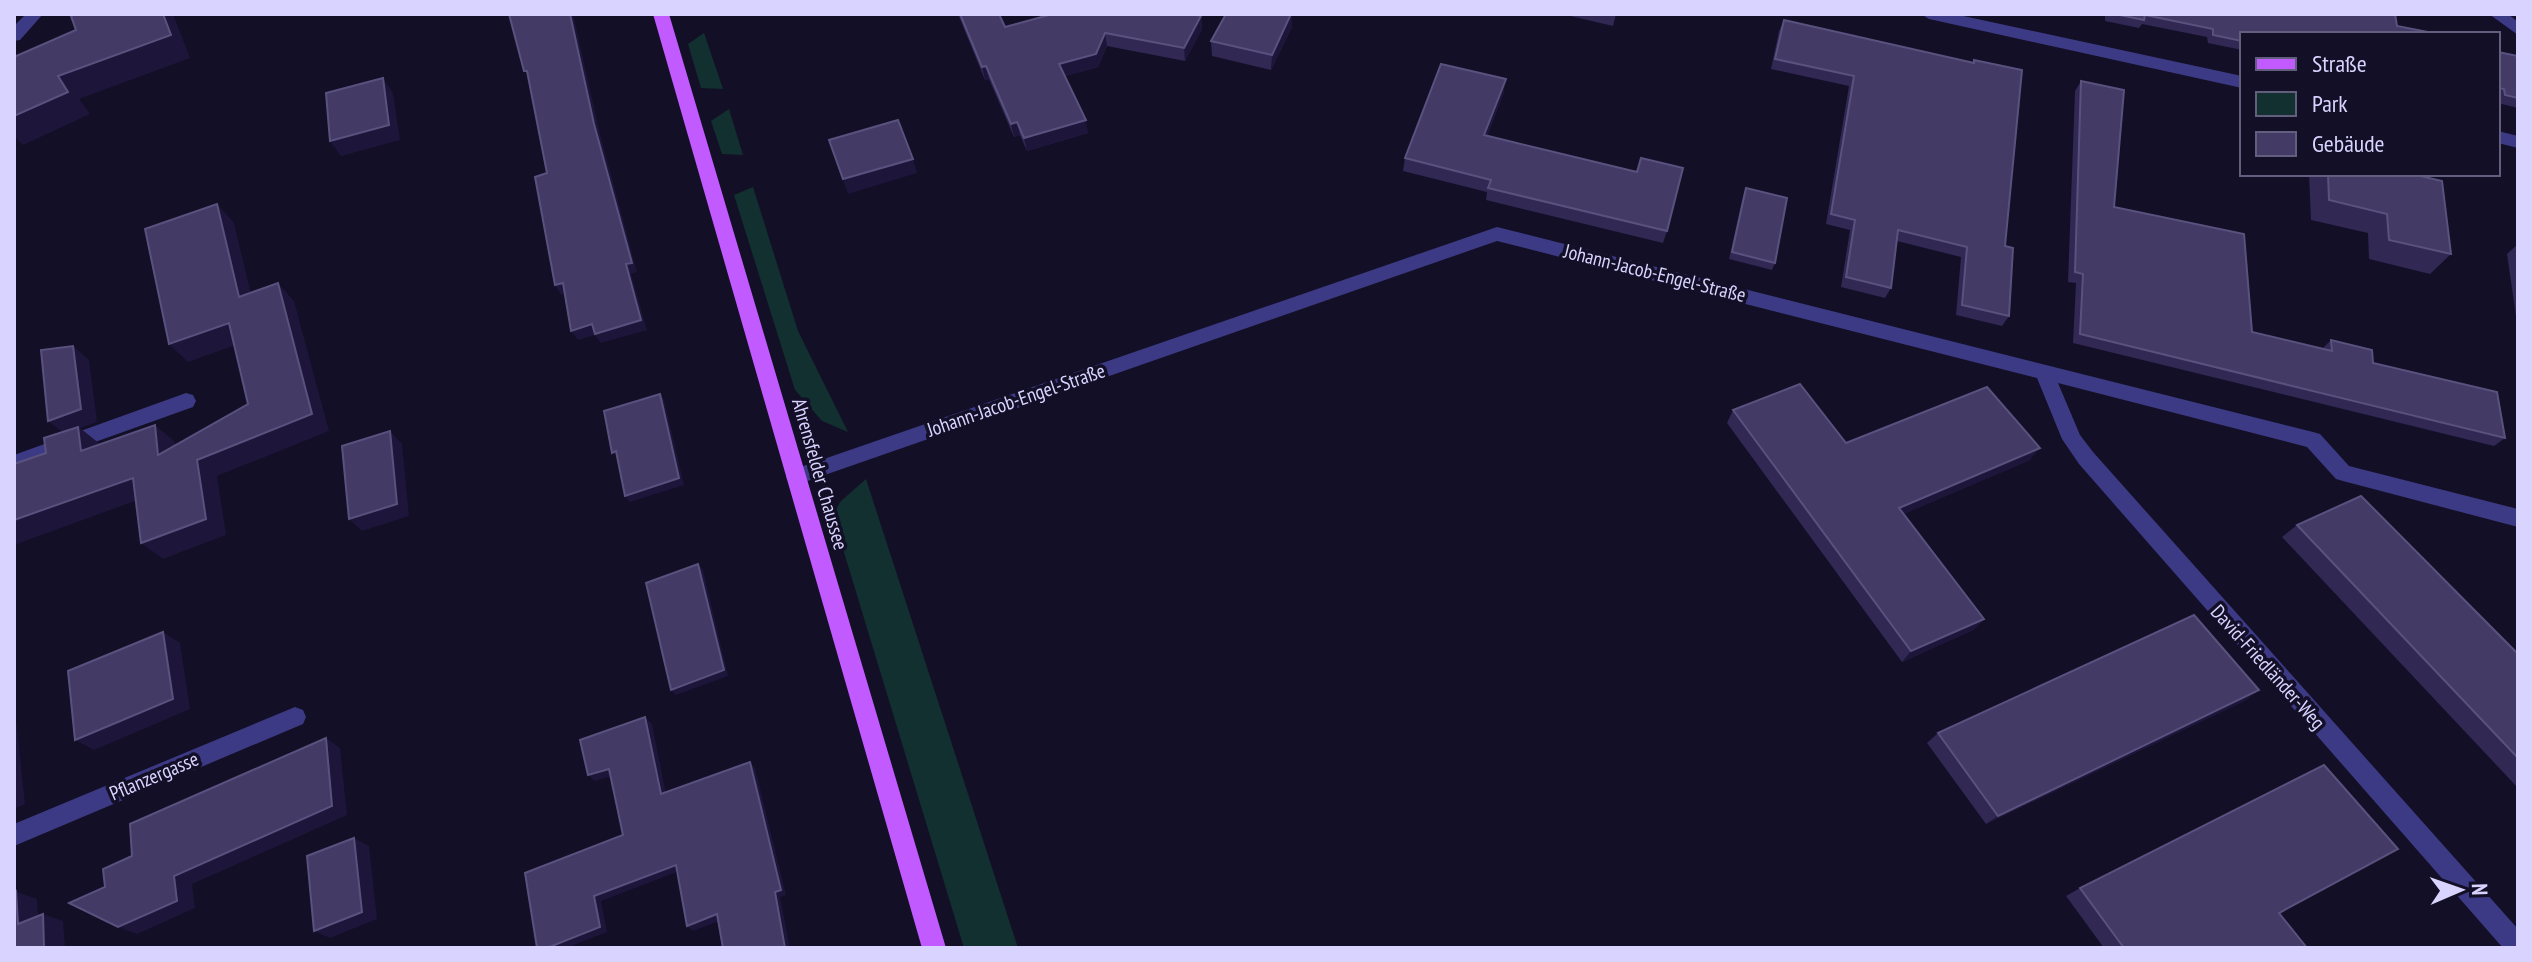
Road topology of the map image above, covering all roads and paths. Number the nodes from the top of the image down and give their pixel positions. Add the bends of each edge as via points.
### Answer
1 (35, 14) edge
2 (661, 14) edge
3 (1929, 14) edge
4 (2497, 14) edge
5 (2518, 30) edge
6 (14, 36) edge
7 (2240, 82) edge
8 (2043, 370) junction
9 (186, 401) dead end
10 (14, 463) edge
11 (796, 477) junction
12 (2518, 518) edge
13 (295, 717) dead end
14 (14, 835) edge
15 (2518, 947) edge
16 (934, 948) edge

1 - 6 street
2 - 11 main road, Ahrensfelder Chaussee
3 - 7 street
4 - 5 street
8 - 11 street, Johann-Jacob-Engel-Straße via 1497,234
8 - 12 street, Johann-Jacob-Engel-Straße via 2313,440 2343,473
8 - 15 street, David-Friedländer-Weg via 2072,439 2104,479
9 - 10 street
11 - 16 main road, Ahrensfelder Chaussee
13 - 14 street, Pflanzergasse

